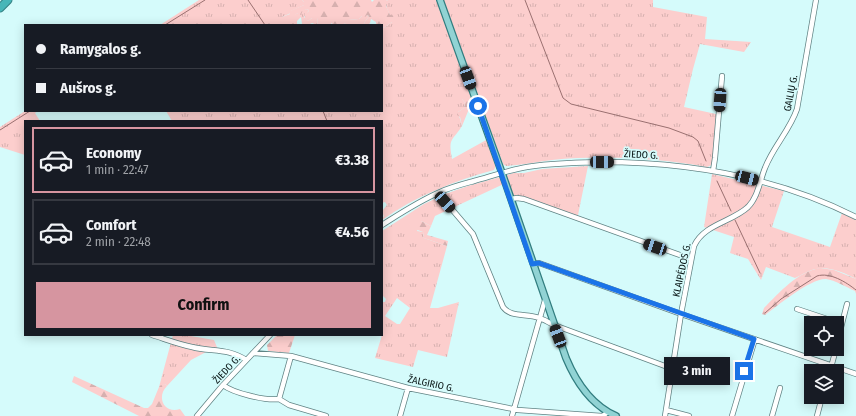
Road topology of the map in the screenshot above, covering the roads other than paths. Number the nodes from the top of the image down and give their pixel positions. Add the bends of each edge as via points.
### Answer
1 (8, 0) edge
2 (440, 0) edge
3 (816, 0) edge
4 (0, 8) edge
5 (722, 76) dead end
6 (712, 171) junction
7 (502, 172) junction
8 (760, 182) junction
9 (438, 193) junction
10 (511, 199) junction
11 (856, 217) edge
12 (383, 224) edge
13 (691, 259) junction
14 (532, 264) junction
15 (545, 300) junction
16 (847, 304) dead end
17 (797, 309) dead end
18 (681, 314) junction
19 (818, 316) edge
20 (844, 316) edge
21 (539, 318) junction
22 (554, 325) junction
23 (155, 336) edge
24 (269, 336) edge
25 (754, 339) junction
26 (253, 353) junction
27 (291, 356) junction
28 (246, 360) junction
29 (825, 364) edge
30 (673, 369) junction
31 (844, 370) edge
32 (856, 374) edge
33 (223, 385) junction
34 (408, 388) junction
35 (780, 388) dead end
36 (279, 399) junction
37 (820, 404) edge
38 (514, 409) junction
39 (666, 410) junction
40 (608, 412) junction
41 (198, 416) edge
42 (326, 416) edge
43 (400, 416) edge
44 (512, 416) edge
45 (616, 416) edge
46 (665, 416) edge
47 (689, 416) edge
48 (732, 416) edge
49 (772, 416) edge
50 (817, 416) edge

1 - 4 highway
2 - 7 main road
3 - 8 street, GAILIŲ G. via 794,119 765,166
5 - 6 street
6 - 7 street, ŽIEDO G. via 676,165 596,162 528,167
6 - 8 street, ŽIEDO G.
7 - 9 street, ŽIEDO G.
7 - 10 main road
8 - 11 street, ŽIEDO G. via 813,198
8 - 13 street, KLAIPĖDOS G. via 748,208 701,236 694,246
9 - 12 street, ŽIEDO G.
9 - 21 street via 473,234 506,312
10 - 13 street via 524,199
10 - 14 main road
13 - 18 street, KLAIPĖDOS G.
14 - 15 main road
14 - 18 street via 539,263
15 - 21 street
15 - 22 main road
16 - 20 street
17 - 19 street
18 - 25 street
18 - 30 street, KLAIPĖDOS G.
21 - 22 street
21 - 38 street
22 - 30 street
22 - 40 main road via 580,386
23 - 28 street via 191,347 226,351
24 - 26 street, ŽIEDO G.
25 - 29 street
25 - 48 street
26 - 27 street, ŽALGIRIO G.
26 - 28 street, ŽIEDO G.
27 - 34 street, ŽALGIRIO G.
27 - 36 street
28 - 33 street, ŽIEDO G.
30 - 39 street, KLAIPĖDOS G.
31 - 32 street
33 - 36 street via 228,389 258,397
33 - 41 street, ŽIEDO G.
34 - 38 street, ŽALGIRIO G.
34 - 43 street
35 - 49 street
36 - 42 street via 289,405
37 - 50 street
38 - 40 street, ŽALGIRIO G. via 602,416
38 - 44 street
39 - 46 street, KLAIPĖDOS G.
39 - 47 street
40 - 45 main road

